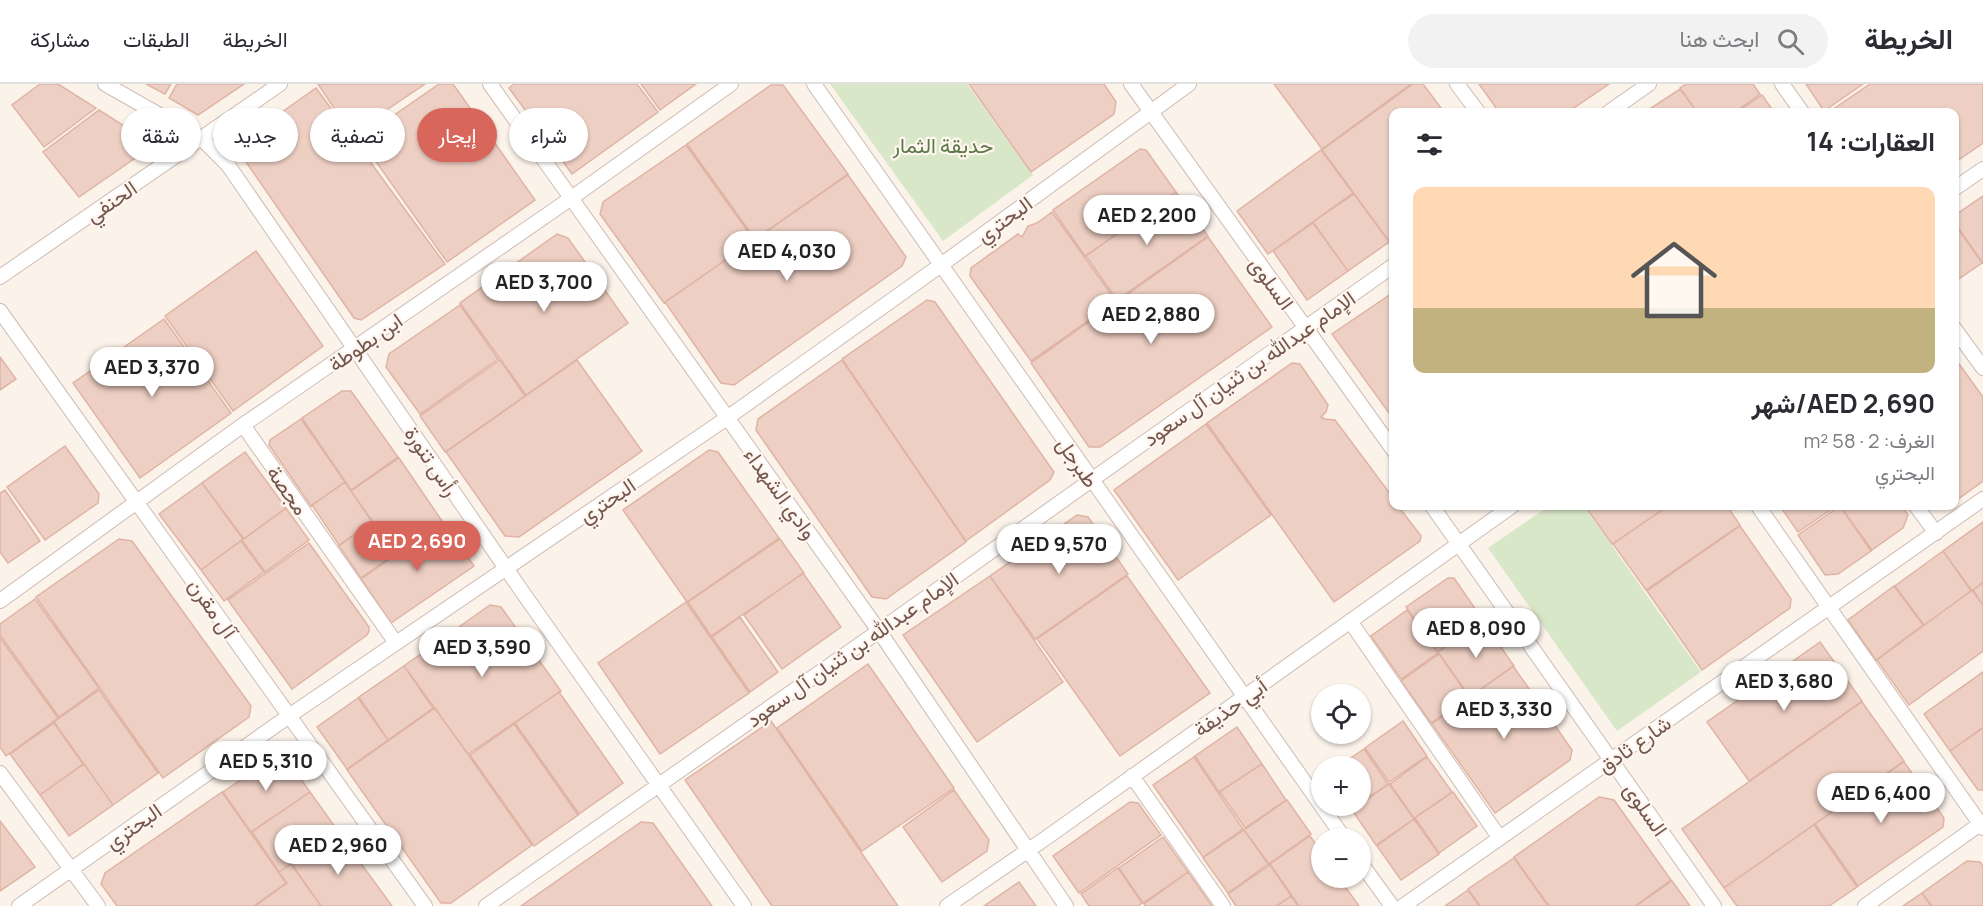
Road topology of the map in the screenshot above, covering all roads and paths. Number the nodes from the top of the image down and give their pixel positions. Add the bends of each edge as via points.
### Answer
1 (105, 84) edge
2 (280, 84) edge
3 (490, 84) edge
4 (732, 84) edge
5 (813, 84) edge
6 (1131, 84) edge
7 (1189, 84) edge
8 (1457, 84) edge
9 (1649, 84) edge
10 (1782, 84) edge
11 (1475, 108) edge
12 (1615, 108) edge
13 (1799, 108) edge
14 (1150, 112) junction
15 (202, 139) junction
16 (1983, 169) edge
17 (1959, 186) edge
18 (570, 199) junction
19 (941, 265) junction
20 (1389, 269) edge
21 (0, 277) edge
22 (0, 311) edge
23 (1305, 328) junction
24 (1959, 335) edge
25 (355, 349) junction
26 (1983, 368) edge
27 (727, 418) junction
28 (243, 425) junction
29 (1389, 444) edge
30 (1091, 480) junction
31 (1983, 499) edge
32 (137, 502) junction
33 (1435, 510) edge
34 (1506, 510) edge
35 (1761, 510) edge
36 (1919, 510) edge
37 (1936, 533) junction
38 (1460, 543) junction
39 (506, 568) junction
40 (0, 601) edge
41 (1830, 607) junction
42 (1350, 621) junction
43 (879, 631) junction
44 (396, 643) junction
45 (1245, 696) junction
46 (289, 716) junction
47 (1611, 760) junction
48 (0, 773) edge
49 (1132, 776) junction
50 (660, 785) junction
51 (1982, 825) edge
52 (1337, 828) edge
53 (1499, 837) junction
54 (1028, 851) junction
55 (72, 869) junction
56 (1371, 877) edge
57 (19, 906) edge
58 (98, 906) edge
59 (424, 906) edge
60 (486, 906) edge
61 (744, 906) edge
62 (947, 906) edge
63 (1066, 906) edge
64 (1223, 906) edge
65 (1392, 906) edge
66 (1403, 906) edge
67 (1714, 906) edge
68 (1864, 906) edge

1 - 15 street, رأس تنورة
2 - 15 street, الحنفي
3 - 18 street, وادي الشهداء
4 - 18 street, ابن بطوطة
5 - 19 street, طبرجل
6 - 14 street, السلوى
7 - 14 street, البحتري
8 - 11 street
9 - 12 street
10 - 13 street
14 - 19 street, البحتري
14 - 23 street, السلوى
15 - 21 street, الحنفي
15 - 25 street, رأس تنورة via 228,165
16 - 17 street
18 - 25 street, ابن بطوطة
18 - 27 street, وادي الشهداء
19 - 27 street, البحتري
19 - 30 street, طبرجل
20 - 23 street, الإمام عبدالله بن ثنيان آل سعود
22 - 32 street, آل مقرن
23 - 29 street, السلوى
23 - 30 street, الإمام عبدالله بن ثنيان آل سعود
24 - 26 street
25 - 28 street, ابن بطوطة
25 - 39 street, رأس تنورة
27 - 39 street, البحتري
27 - 43 street, وادي الشهداء
28 - 32 street, ابن بطوطة
28 - 44 street, مجصة
30 - 43 street, الإمام عبدالله بن ثنيان آل سعود
30 - 45 street, طبرجل
31 - 37 street, شارع ثادق
32 - 40 street, ابن بطوطة
32 - 46 street, آل مقرن
33 - 38 street, السلوى
34 - 38 street, أبي حذيفة
35 - 41 street
36 - 37 street
37 - 41 street, شارع ثادق
38 - 42 street, أبي حذيفة
38 - 47 street, السلوى
39 - 44 street, البحتري
39 - 50 street, رأس تنورة
41 - 47 street, شارع ثادق
41 - 51 street
42 - 45 street, أبي حذيفة
42 - 53 street
43 - 50 street, الإمام عبدالله بن ثنيان آل سعود
43 - 54 street, وادي الشهداء
44 - 46 street, البحتري
45 - 49 street, أبي حذيفة
45 - 52 street, طبرجل
46 - 55 street, البحتري
46 - 59 street, آل مقرن
47 - 53 street, شارع ثادق
47 - 67 street, السلوى
48 - 55 street
49 - 54 street, أبي حذيفة
49 - 64 street
50 - 60 street, الإمام عبدالله بن ثنيان آل سعود
50 - 61 street, رأس تنورة
51 - 68 street
53 - 66 street, شارع ثادق
54 - 62 street, أبي حذيفة
54 - 63 street, وادي الشهداء
55 - 57 street, البحتري
55 - 58 street
56 - 65 street

